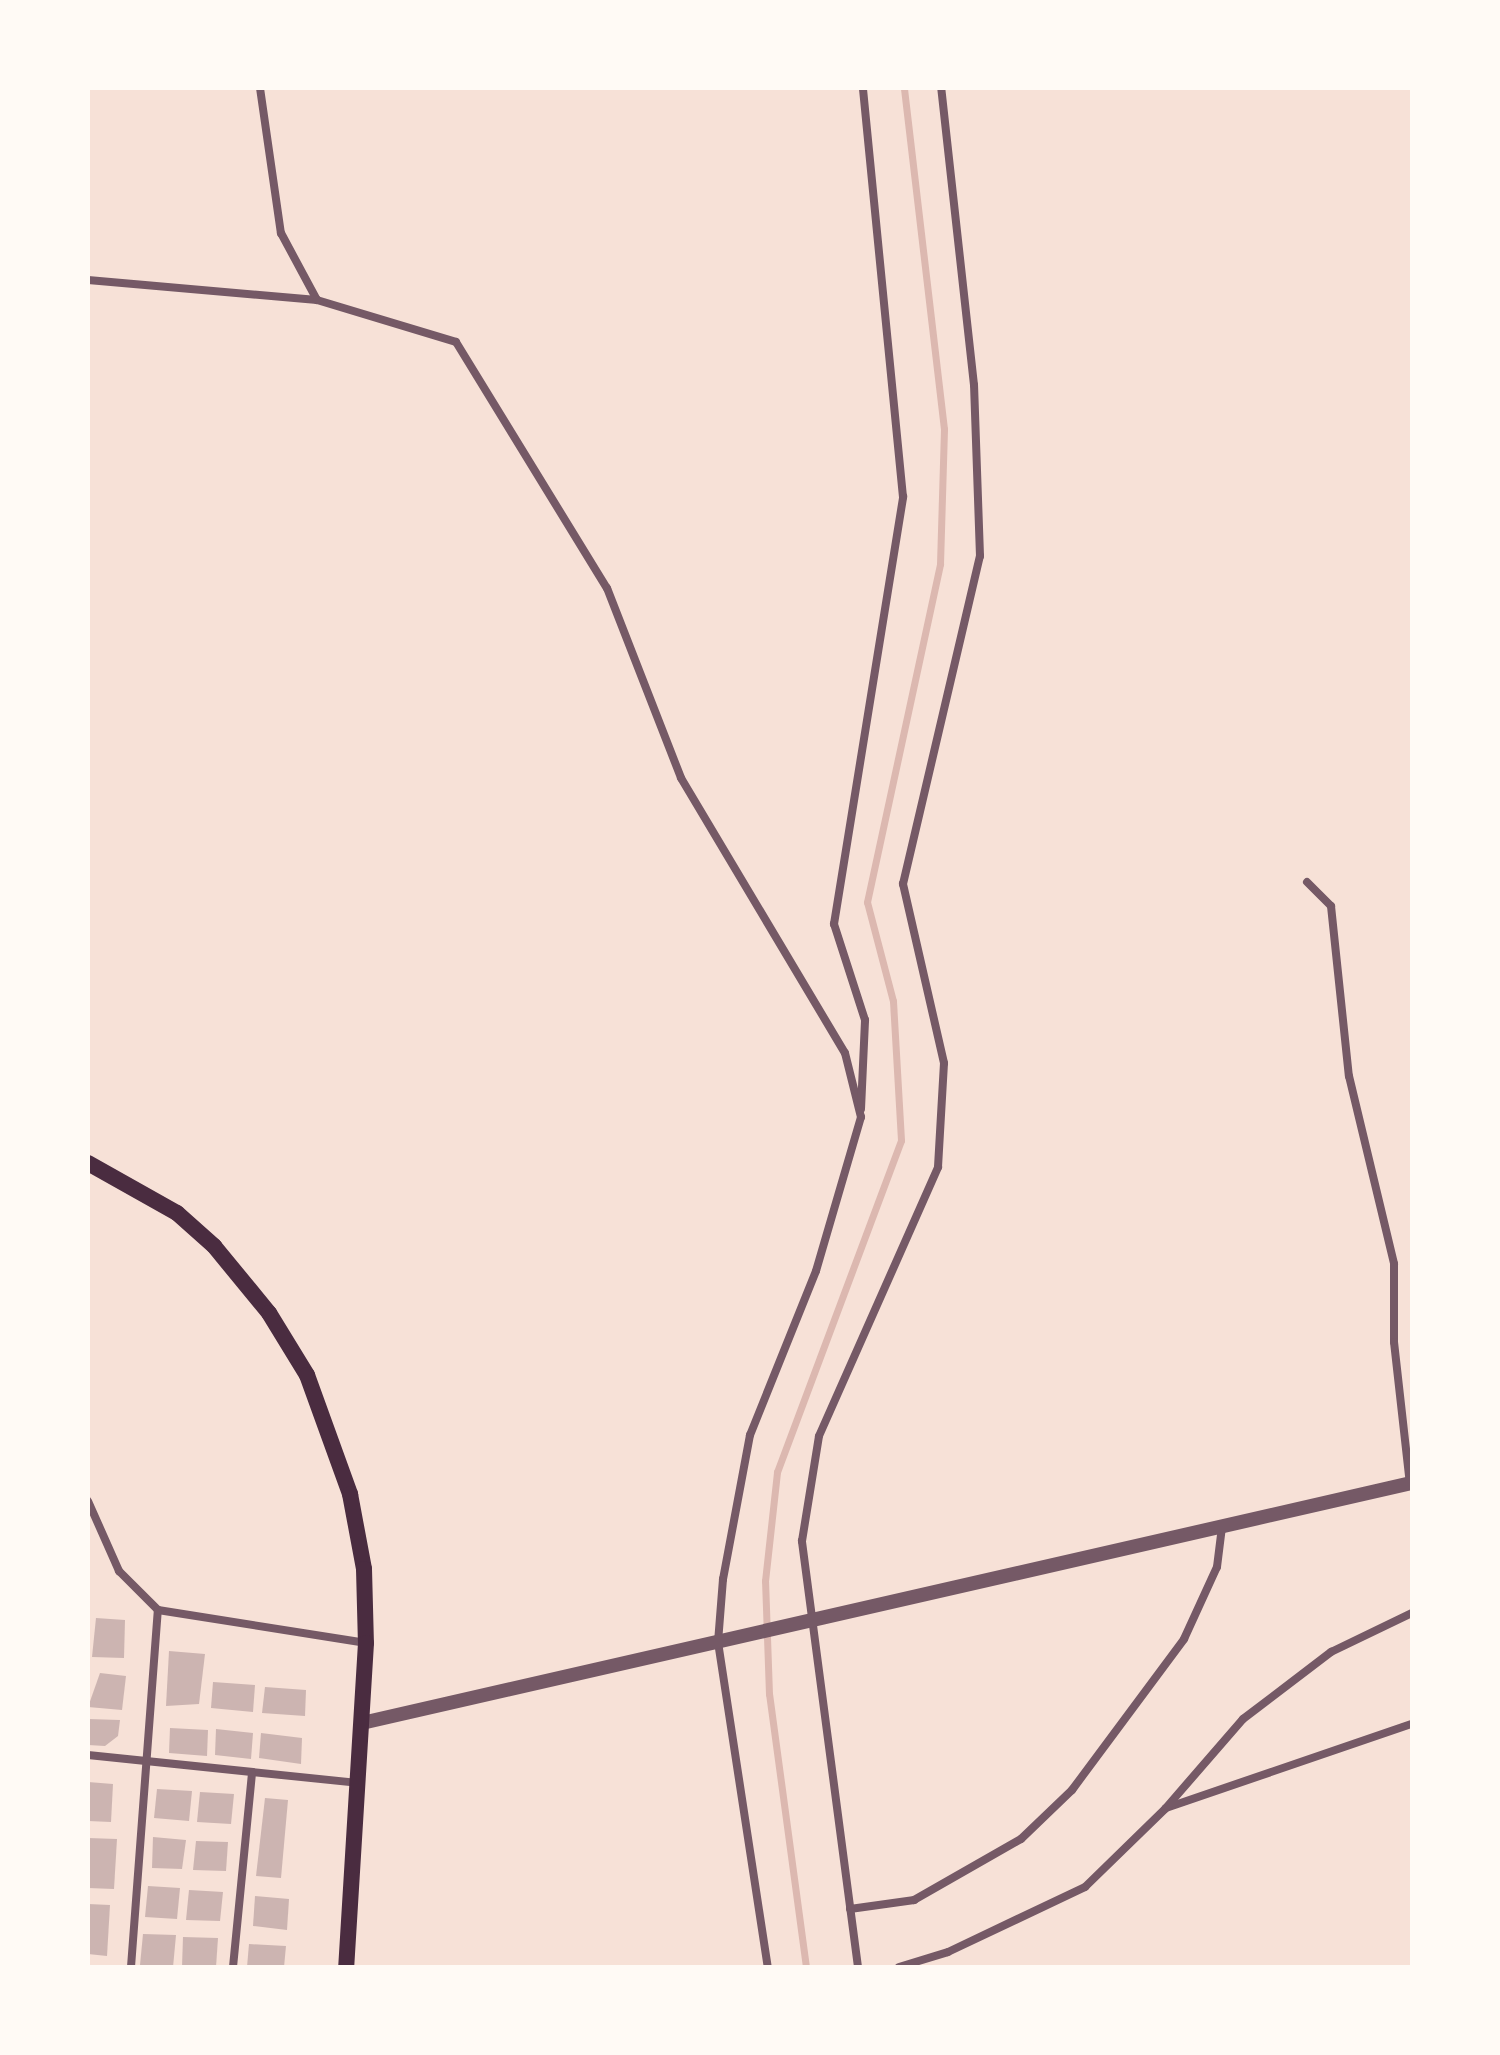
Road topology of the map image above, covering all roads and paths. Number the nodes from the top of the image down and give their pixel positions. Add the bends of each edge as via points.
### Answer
1 (260, 88) edge
2 (863, 88) edge
3 (941, 88) edge
4 (88, 280) edge
5 (317, 300) junction
6 (1307, 882) dead end
7 (861, 1117) junction
8 (88, 1163) edge
9 (1411, 1483) edge
10 (88, 1501) edge
11 (1222, 1527) junction
12 (158, 1610) junction
13 (1412, 1613) edge
14 (803, 1623) junction
15 (718, 1642) junction
16 (366, 1643) junction
17 (362, 1723) junction
18 (1412, 1724) edge
19 (88, 1755) edge
20 (146, 1759) junction
21 (252, 1774) junction
22 (359, 1783) junction
23 (1165, 1809) junction
24 (850, 1909) junction
25 (131, 1967) edge
26 (233, 1967) edge
27 (346, 1967) edge
28 (768, 1967) edge
29 (858, 1967) edge
30 (899, 1967) edge

1 - 5 street via 281,233
2 - 7 street via 903,497 834,924 865,1020
3 - 14 street via 974,385 980,556 903,884 944,1063 938,1167 819,1436 802,1541
4 - 5 street
5 - 7 street via 456,342 607,588 681,778 845,1053
6 - 9 street via 1331,906 1349,1076 1394,1264 1394,1342
7 - 15 street via 816,1271 750,1435 723,1579
8 - 16 main road via 177,1213 214,1246 269,1313 307,1375 350,1494 364,1569
9 - 11 street
10 - 12 street via 119,1571
11 - 14 street
11 - 24 street via 1217,1567 1184,1639 1072,1790 1021,1839 914,1900
12 - 16 street
12 - 20 street
13 - 23 street via 1331,1652 1243,1719
14 - 15 street
14 - 24 street
15 - 17 street
15 - 28 street
16 - 17 main road
17 - 22 main road
18 - 23 street
19 - 20 street
20 - 21 street
20 - 25 street
21 - 22 street
21 - 26 street
22 - 27 main road
23 - 30 street via 1085,1887 948,1952
24 - 29 street

